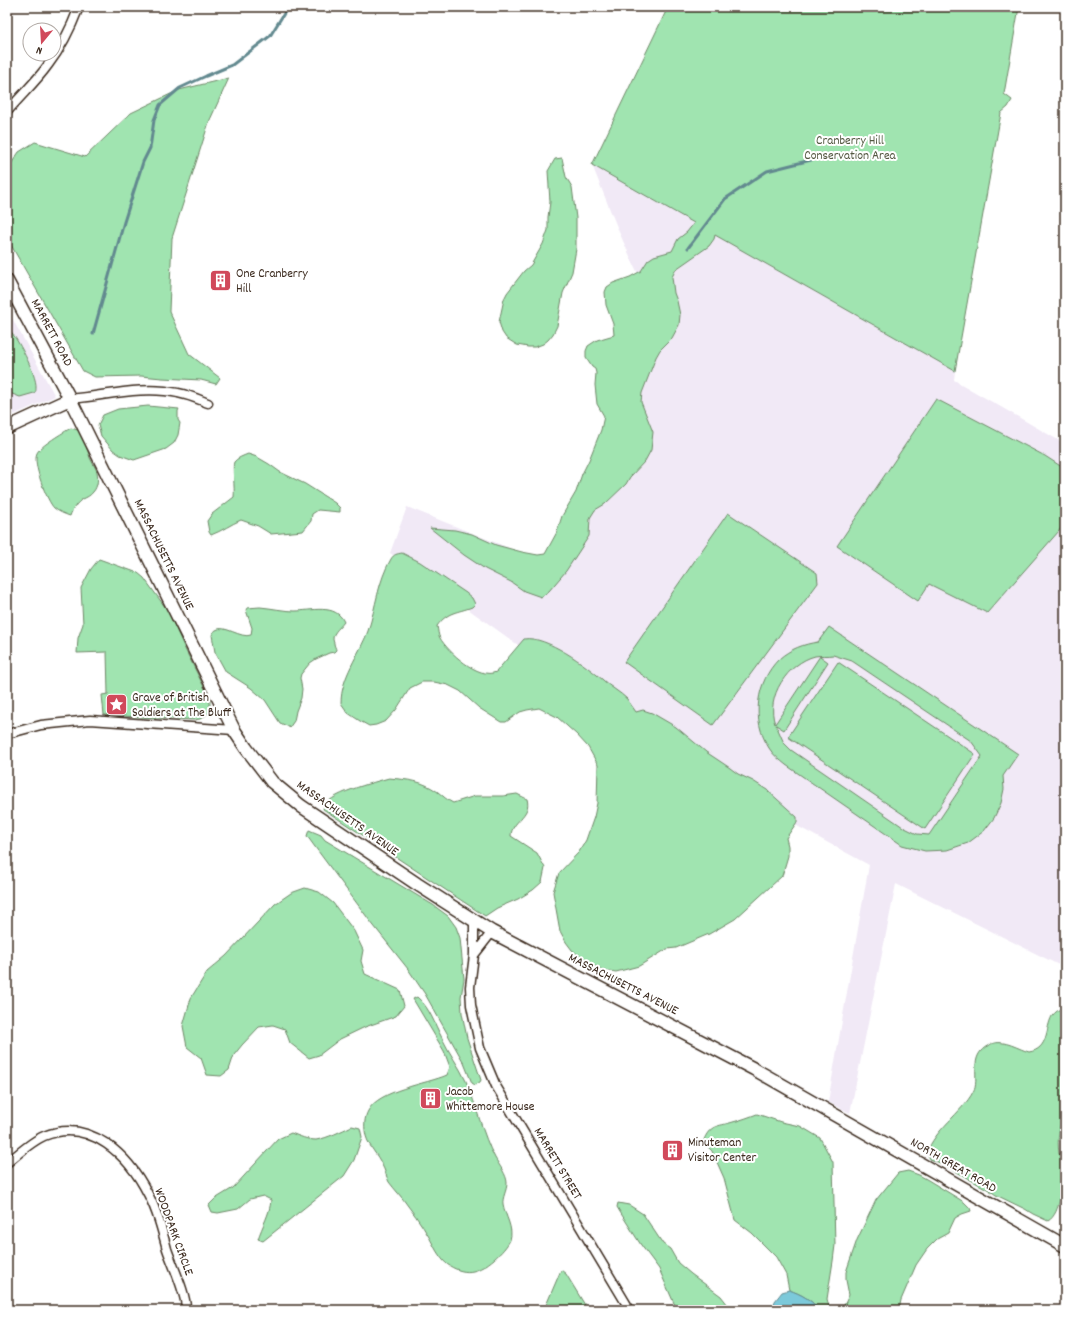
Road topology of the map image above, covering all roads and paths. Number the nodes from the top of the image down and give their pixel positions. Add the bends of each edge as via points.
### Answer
1 (79, 7) edge
2 (7, 112) edge
3 (7, 281) edge
4 (70, 399) junction
5 (208, 403) dead end
6 (7, 428) edge
7 (234, 730) junction
8 (7, 734) edge
9 (474, 920) junction
10 (492, 932) junction
11 (474, 955) junction
12 (826, 1110) joint
13 (7, 1163) edge
14 (1065, 1246) edge
15 (186, 1310) edge
16 (630, 1310) edge

1 - 2 street via 60,48 48,66
3 - 4 main road, MARRETT ROAD
4 - 5 street via 125,392 163,391
4 - 6 main road
4 - 7 main road, MASSACHUSETTS AVENUE
7 - 8 street via 90,720 41,725
7 - 9 main road, MASSACHUSETTS AVENUE via 272,782 301,806
9 - 10 main road, MASSACHUSETTS AVENUE
9 - 11 street, MARRETT STREET
10 - 11 street
10 - 12 main road, MASSACHUSETTS AVENUE via 700,1040
11 - 16 street, MARRETT STREET via 470,987 471,1005 480,1048 496,1086
12 - 14 main road, NORTH GREAT ROAD
13 - 15 street, WOODPARK CIRCLE via 44,1136 63,1131 77,1131 108,1144 134,1172 148,1194 179,1282

